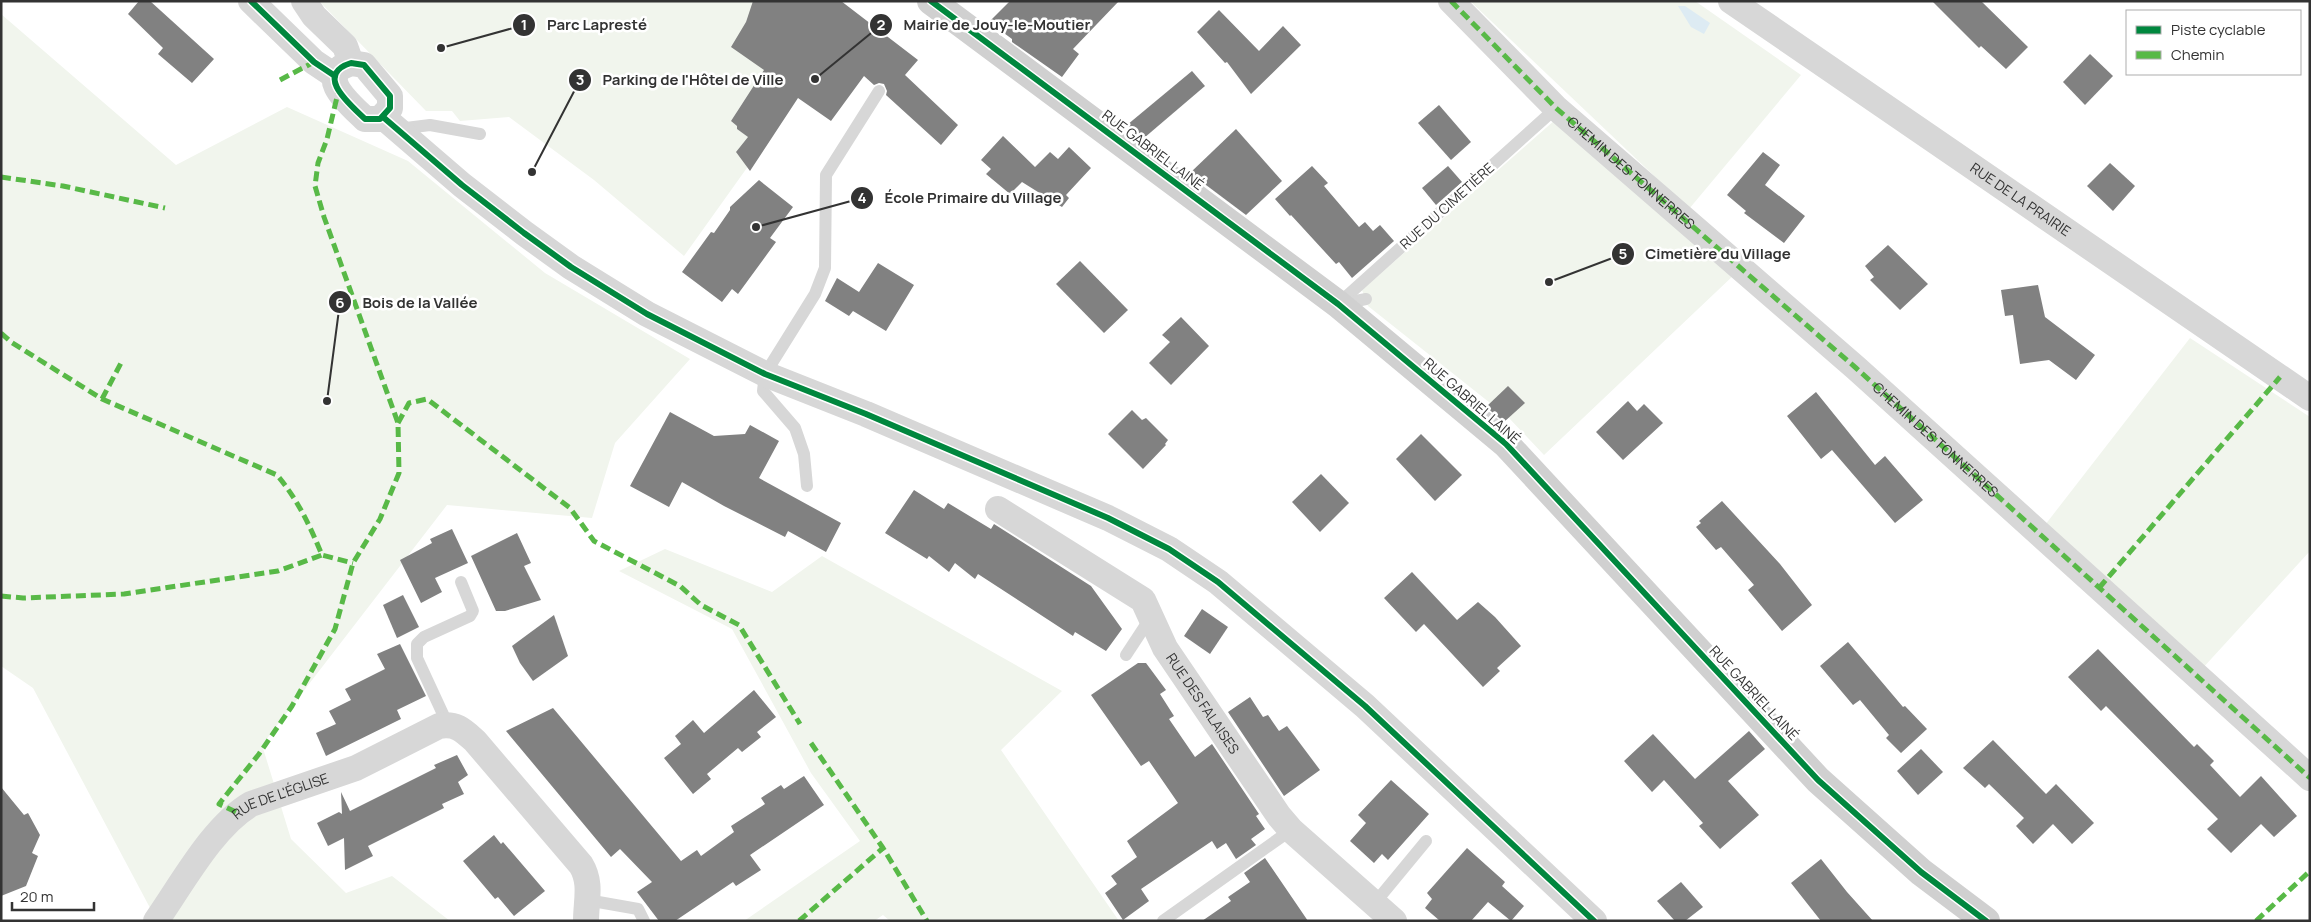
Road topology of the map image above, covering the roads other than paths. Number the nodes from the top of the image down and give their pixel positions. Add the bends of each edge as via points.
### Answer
1 (250, 1) edge
2 (304, 1) edge
3 (931, 1) edge
4 (1452, 1) edge
5 (1731, 1) edge
6 (343, 69) junction
7 (879, 91) dead end
8 (1556, 108) junction
9 (390, 123) junction
10 (480, 134) dead end
11 (1366, 299) dead end
12 (1338, 304) junction
13 (765, 374) junction
14 (2310, 398) edge
15 (807, 486) dead end
16 (998, 509) dead end
17 (461, 582) dead end
18 (1151, 617) junction
19 (1126, 655) dead end
20 (448, 725) junction
21 (2310, 778) edge
22 (1291, 830) junction
23 (1426, 841) dead end
24 (587, 911) edge
25 (1384, 913) edge
26 (156, 921) edge
27 (644, 921) edge
28 (1163, 921) edge
29 (1594, 921) edge
30 (1986, 921) edge

1 - 6 street via 314,62
2 - 6 street via 314,16 345,46
3 - 12 street, RUE GABRIEL LAINÉ
4 - 8 street, CHEMIN DES TONNERRES
5 - 14 street, RUE DE LA PRAIRIE
6 - 9 street via 364,66 387,90 391,104 388,113
6 - 9 street via 335,84 338,93 365,119
7 - 13 lane via 826,175 825,268 815,294
8 - 12 lane, RUE DU CIMETIÈRE
8 - 21 street, CHEMIN DES TONNERRES via 1856,368
9 - 10 lane via 430,124
9 - 13 street via 469,191 571,266 633,306
11 - 12 lane
12 - 30 street, RUE GABRIEL LAINÉ via 1506,444 1818,780 1921,872
13 - 15 lane via 763,391 794,428 803,448
13 - 29 street via 866,414 1142,534 1169,549 1218,582 1365,706
16 - 18 street, RUE DES FALAISES via 1143,600
17 - 20 lane via 473,611 470,616 424,637 417,644 417,658
18 - 19 lane
18 - 22 street, RUE DES FALAISES via 1165,648
20 - 24 street via 457,726 475,741 581,865 588,883
20 - 26 street, RUE DE L'ÉGLISE via 439,726 356,768 236,812 210,843
22 - 25 street, RUE DES FALAISES
22 - 28 lane
23 - 25 lane
24 - 27 lane via 638,909

